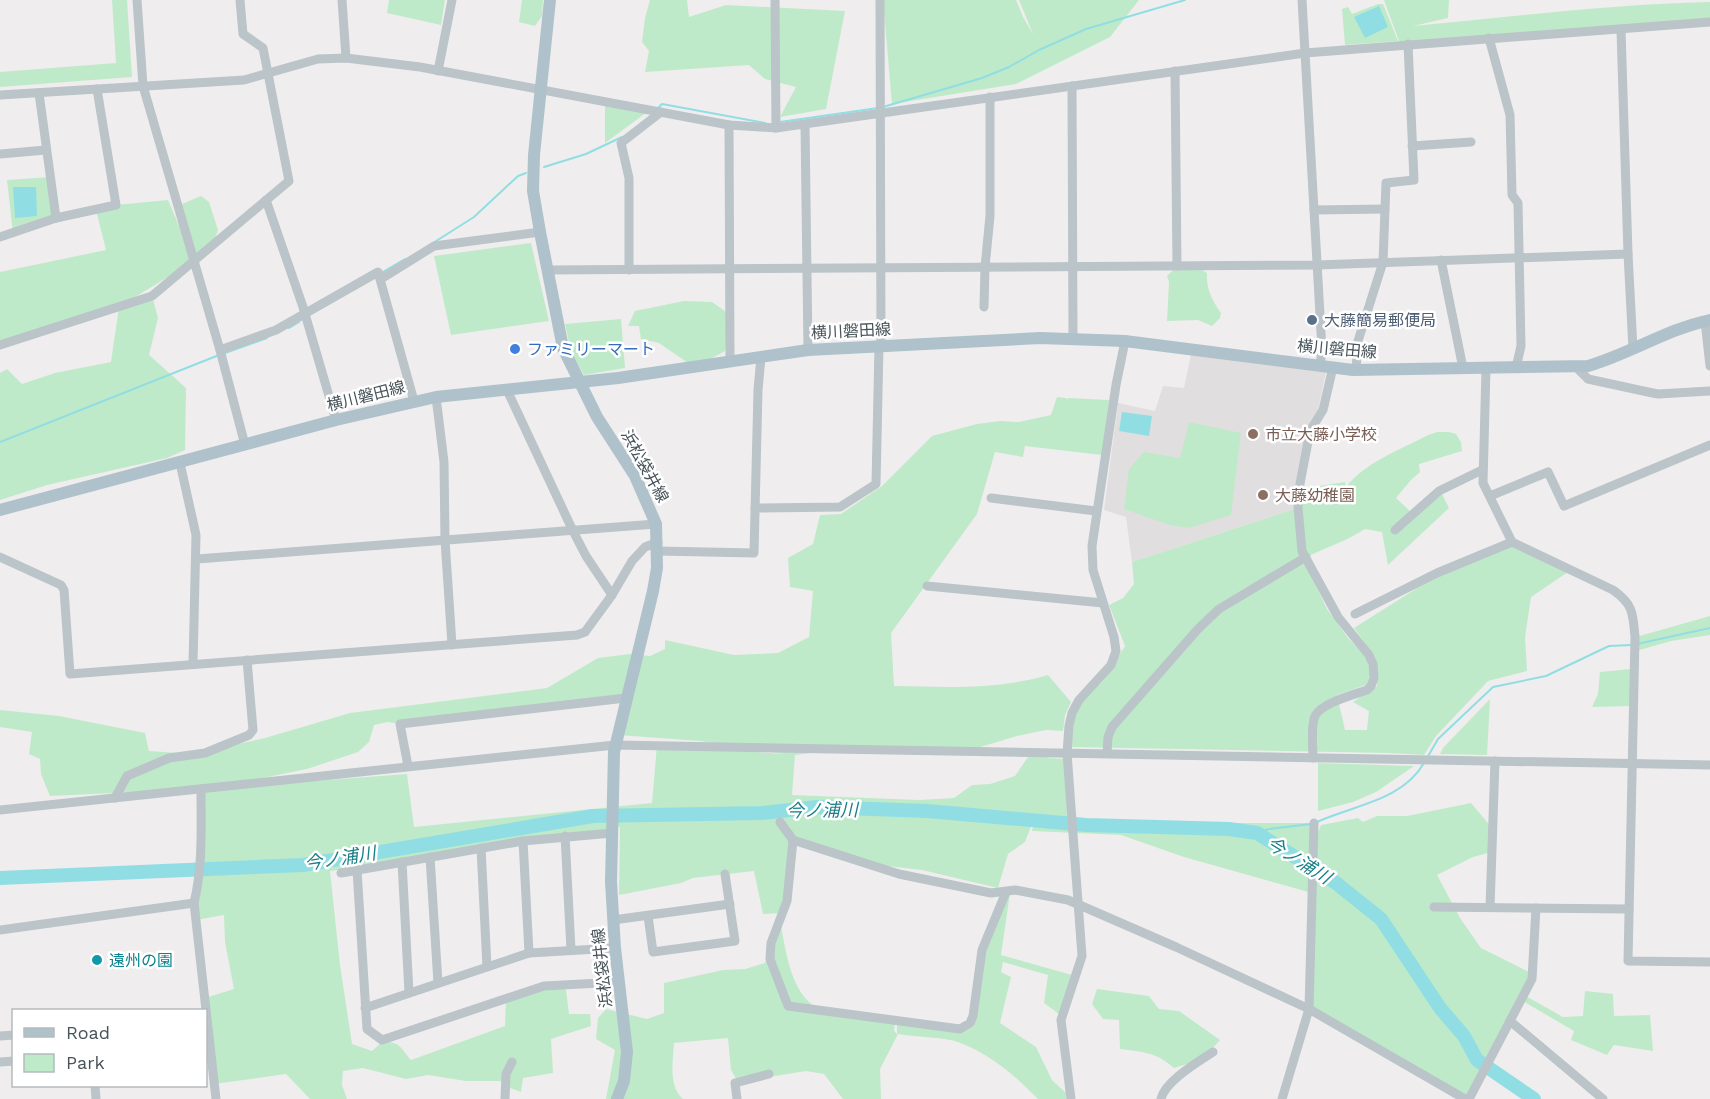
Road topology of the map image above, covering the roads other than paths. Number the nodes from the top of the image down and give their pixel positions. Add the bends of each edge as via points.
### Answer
1 (137, 0) edge
2 (240, 0) edge
3 (342, 0) edge
4 (452, 0) edge
5 (550, 0) edge
6 (775, 0) edge
7 (880, 0) edge
8 (1302, 0) edge
9 (1710, 22) edge
10 (1621, 30) junction
11 (1489, 38) junction
12 (1408, 44) junction
13 (1305, 53) junction
14 (346, 58) junction
15 (438, 71) junction
16 (1175, 71) junction
17 (267, 73) junction
18 (143, 86) junction
19 (1072, 86) junction
20 (97, 89) junction
21 (542, 89) junction
22 (39, 93) junction
23 (0, 95) edge
24 (990, 97) junction
25 (661, 112) junction
26 (880, 113) junction
27 (805, 124) junction
28 (729, 125) junction
29 (776, 128) junction
30 (1471, 142) dead end
31 (1412, 146) junction
32 (46, 150) junction
33 (0, 154) edge
34 (266, 200) junction
35 (1385, 208) junction
36 (1314, 210) junction
37 (56, 218) junction
38 (540, 232) junction
39 (0, 237) edge
40 (1628, 254) junction
41 (1520, 257) junction
42 (1441, 260) junction
43 (194, 261) junction
44 (1383, 262) junction
45 (1317, 265) junction
46 (1177, 266) junction
47 (985, 267) junction
48 (1072, 267) junction
49 (881, 269) junction
50 (548, 270) junction
51 (629, 270) junction
52 (730, 270) junction
53 (807, 270) junction
54 (380, 276) junction
55 (984, 307) dead end
56 (306, 316) junction
57 (1707, 321) edge
58 (1073, 338) junction
59 (1125, 341) junction
60 (0, 345) edge
61 (880, 346) junction
62 (1633, 349) junction
63 (220, 350) junction
64 (808, 350) junction
65 (761, 357) junction
66 (730, 362) junction
67 (1575, 366) junction
68 (1710, 366) edge
69 (1326, 367) junction
70 (1463, 368) junction
71 (1486, 368) junction
72 (1516, 368) junction
73 (1356, 370) junction
74 (579, 382) junction
75 (507, 390) junction
76 (1710, 391) edge
77 (436, 397) junction
78 (414, 401) junction
79 (336, 420) junction
80 (245, 445) junction
81 (1710, 445) edge
82 (180, 463) junction
83 (1482, 470) junction
84 (1490, 496) junction
85 (991, 498) dead end
86 (755, 508) junction
87 (0, 510) edge
88 (1096, 511) junction
89 (656, 524) junction
90 (1395, 530) dead end
91 (573, 531) junction
92 (445, 540) junction
93 (1512, 542) junction
94 (658, 547) junction
95 (0, 556) edge
96 (1306, 557) junction
97 (197, 560) junction
98 (927, 586) dead end
99 (612, 596) junction
100 (1103, 603) junction
101 (1355, 614) dead end
102 (453, 645) junction
103 (247, 660) junction
104 (193, 664) junction
105 (626, 699) junction
106 (615, 745) junction
107 (1067, 753) junction
108 (1107, 753) junction
109 (1313, 758) junction
110 (1494, 761) junction
111 (1631, 763) junction
112 (1710, 765) edge
113 (408, 766) junction
114 (201, 789) junction
115 (115, 798) junction
116 (0, 810) edge
117 (612, 821) junction
118 (780, 822) dead end
119 (1314, 823) dead end
120 (564, 836) junction
121 (793, 840) junction
122 (523, 841) junction
123 (481, 848) junction
124 (430, 857) junction
125 (402, 862) junction
126 (357, 870) junction
127 (341, 873) dead end
128 (725, 874) dead end
129 (1006, 892) junction
130 (194, 903) junction
131 (730, 904) junction
132 (1078, 904) junction
133 (1434, 907) dead end
134 (1490, 907) junction
135 (1536, 908) junction
136 (1629, 909) junction
137 (648, 916) junction
138 (613, 920) junction
139 (0, 930) edge
140 (615, 948) junction
141 (572, 950) junction
142 (529, 953) junction
143 (1710, 962) edge
144 (487, 967) junction
145 (619, 982) junction
146 (438, 983) junction
147 (409, 993) junction
148 (365, 1008) junction
149 (205, 1009) edge
150 (1309, 1009) junction
151 (1510, 1021) junction
152 (207, 1026) edge
153 (1213, 1052) dead end
154 (512, 1062) dead end
155 (770, 1074) dead end
156 (216, 1099) edge
157 (505, 1099) edge
158 (617, 1099) edge
159 (737, 1099) edge
160 (1071, 1099) edge
161 (1161, 1099) edge
162 (1282, 1099) edge
163 (1467, 1099) edge
164 (1603, 1099) edge

1 - 18 street
2 - 17 street via 243,34 263,48
3 - 14 street
4 - 15 street
5 - 21 main road, 浜松袋井線
6 - 29 street
7 - 26 street
8 - 13 street
9 - 10 street
10 - 11 street
10 - 40 street
11 - 12 street
11 - 41 street via 1510,115 1512,195 1518,203
12 - 13 street
12 - 31 street
13 - 16 street
13 - 36 street
14 - 15 street
14 - 17 street via 318,59
15 - 21 street
16 - 19 street
16 - 46 street
17 - 18 street via 244,80
17 - 34 street via 289,181
18 - 20 street
18 - 43 street
19 - 24 street
19 - 48 street
20 - 22 street
20 - 37 street via 116,205
21 - 25 street
21 - 38 main road, 浜松袋井線 via 533,182
22 - 23 street
22 - 32 street
24 - 26 street
24 - 47 street via 990,216
25 - 28 street
25 - 51 street via 621,143 629,178
26 - 27 street
26 - 49 street
27 - 29 street
27 - 53 street
28 - 29 street
28 - 52 street
30 - 31 street
31 - 35 street via 1414,180 1386,183
32 - 33 street
32 - 37 street
34 - 43 street
34 - 56 street
35 - 36 street
35 - 44 street
36 - 45 street
37 - 39 street
38 - 50 main road, 浜松袋井線
38 - 54 street via 434,246
40 - 41 street
40 - 62 street
41 - 42 street
41 - 72 street via 1521,346
42 - 44 street
42 - 70 street
43 - 60 street via 152,296
43 - 63 street
44 - 45 street
44 - 73 street via 1358,341
45 - 46 street
45 - 69 street
46 - 48 street
47 - 48 street
47 - 49 street
47 - 55 street
48 - 58 street
49 - 53 street
49 - 61 street
50 - 51 street
50 - 74 main road, 浜松袋井線 via 564,348
51 - 52 street
52 - 53 street
52 - 66 street
53 - 64 street
54 - 56 street
54 - 78 street
56 - 63 street
56 - 79 street
57 - 62 main road, 横川磐田線
57 - 68 street
58 - 59 main road, 横川磐田線
58 - 61 main road, 横川磐田線
59 - 69 main road, 横川磐田線
59 - 88 street
61 - 64 main road, 横川磐田線
61 - 86 street via 876,484 840,507
62 - 67 main road, 横川磐田線 via 1588,366
63 - 80 street
64 - 65 main road, 横川磐田線
65 - 66 main road, 横川磐田線
65 - 86 street
66 - 74 main road, 横川磐田線
67 - 72 main road, 横川磐田線
67 - 76 street via 1588,379 1646,392
69 - 73 main road, 横川磐田線
69 - 96 street via 1323,410 1310,431 1299,489 1302,551
70 - 71 main road, 横川磐田線
70 - 73 main road, 横川磐田線
71 - 72 main road, 横川磐田線
71 - 83 street
74 - 75 main road, 横川磐田線
74 - 89 main road, 浜松袋井線 via 635,476
75 - 77 main road, 横川磐田線
75 - 91 street
77 - 78 main road, 横川磐田線
77 - 92 street via 444,462
78 - 79 main road, 横川磐田線
79 - 80 main road, 横川磐田線
80 - 82 main road, 横川磐田線
81 - 84 street via 1564,506 1548,472
82 - 87 main road, 横川磐田線
82 - 97 street via 196,535
83 - 84 street via 1482,483
83 - 90 street via 1438,491
84 - 93 street
85 - 88 street
86 - 94 street via 754,553
88 - 100 street via 1093,567
89 - 91 street
89 - 94 main road, 浜松袋井線
91 - 92 street
91 - 99 street
92 - 97 street
92 - 102 street
93 - 101 street via 1437,573
93 - 111 street via 1613,590 1631,608 1635,637
94 - 99 street via 645,547
94 - 105 main road, 浜松袋井線 via 653,591
95 - 104 street via 61,585 64,590 70,674
96 - 108 street via 1219,609 1198,629 1112,727
96 - 109 street via 1338,617 1370,656 1374,678 1367,690 1318,711 1314,718
97 - 104 street
98 - 100 street
99 - 102 street via 585,632 577,635
100 - 107 street via 1116,651 1111,665 1083,694 1072,713
102 - 103 street
103 - 104 street
103 - 115 street via 253,730 249,735 205,753 169,758 127,776
105 - 106 main road, 浜松袋井線
105 - 113 street via 400,724
106 - 107 street
106 - 113 street
106 - 117 main road, 浜松袋井線
107 - 108 street
107 - 132 street
108 - 109 street
109 - 110 street
110 - 111 street
110 - 134 street
111 - 112 street
111 - 136 street
113 - 114 street
114 - 115 street
114 - 130 street via 200,882
115 - 116 street
117 - 120 street
117 - 138 main road, 浜松袋井線
118 - 121 street
119 - 150 street
120 - 122 street
120 - 141 street
121 - 129 street via 899,874 991,893
121 - 129 street via 786,901 771,944 770,959 788,1006 960,1029 973,1016 982,950
122 - 123 street
122 - 142 street
123 - 124 street
123 - 144 street
124 - 125 street
124 - 146 street
125 - 126 street
125 - 147 street
126 - 127 street
126 - 148 street
128 - 131 street
129 - 132 street via 1015,890
130 - 139 street
130 - 149 street
131 - 137 street
131 - 137 street via 735,941 653,952
132 - 150 street
132 - 160 street via 1082,956 1061,1020
133 - 134 street
134 - 135 street
135 - 136 street
135 - 151 street via 1532,979
136 - 143 street via 1628,961
137 - 138 street
138 - 140 main road, 浜松袋井線
140 - 141 street
140 - 145 main road, 浜松袋井線
141 - 142 street
142 - 144 street
144 - 146 street
145 - 148 street via 544,986 382,1040 367,1029
145 - 158 main road, 浜松袋井線 via 627,1052 624,1082
146 - 147 street
147 - 148 street
150 - 162 street
150 - 163 street
151 - 163 street
151 - 164 street
152 - 156 street
153 - 161 street via 1175,1079
154 - 157 street via 506,1074
155 - 159 street via 735,1083

